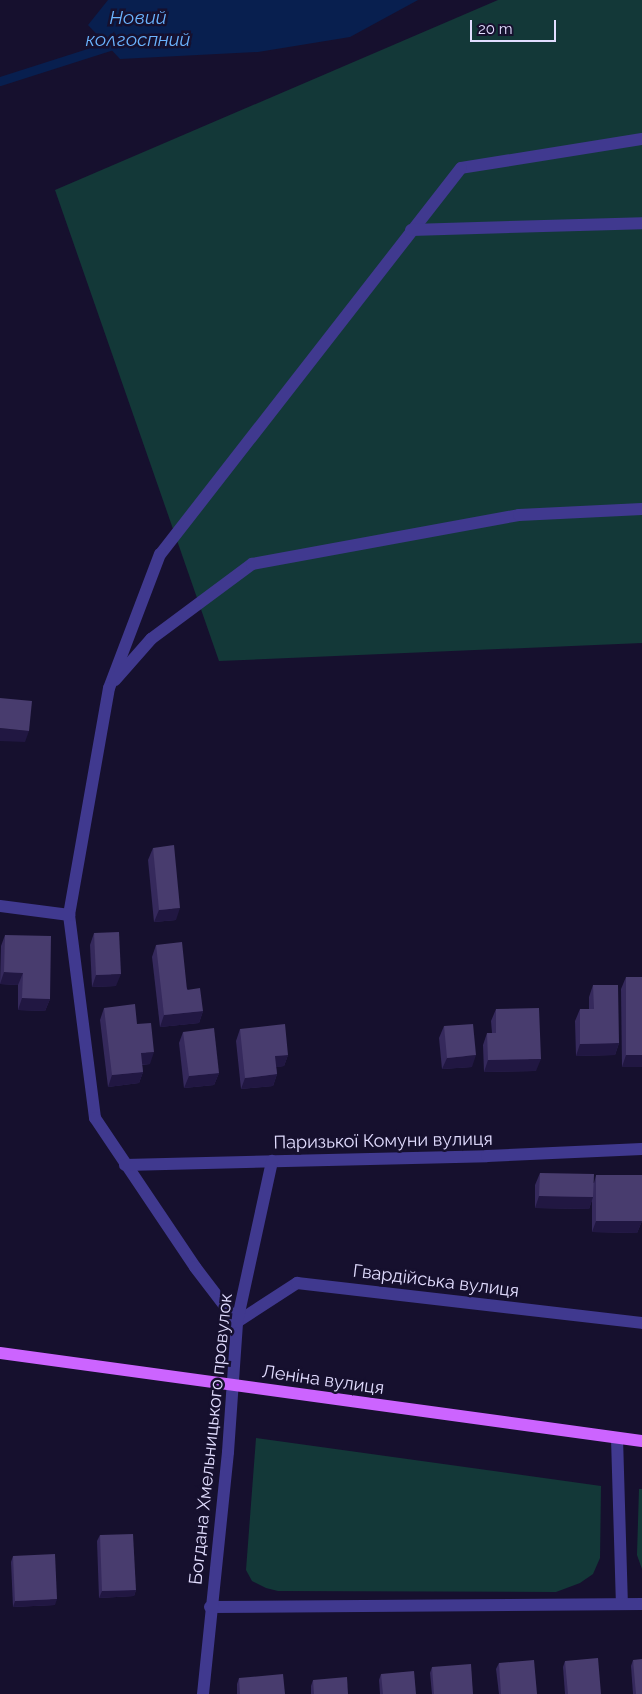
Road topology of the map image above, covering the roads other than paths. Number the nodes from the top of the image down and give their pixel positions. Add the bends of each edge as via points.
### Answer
1 (642, 139) edge
2 (642, 223) edge
3 (411, 230) junction
4 (642, 509) edge
5 (109, 688) junction
6 (0, 906) edge
7 (69, 916) junction
8 (642, 1149) edge
9 (272, 1161) junction
10 (125, 1165) junction
11 (237, 1322) junction
12 (642, 1323) edge
13 (0, 1353) edge
14 (234, 1385) junction
15 (617, 1438) junction
16 (642, 1441) edge
17 (622, 1604) junction
18 (642, 1604) edge
19 (210, 1607) junction
20 (203, 1694) edge

1 - 3 street via 461,168
2 - 3 street
3 - 5 street via 160,554
4 - 5 street via 519,515 252,564 151,639
5 - 7 street
6 - 7 street
7 - 10 street via 95,1118
8 - 9 street, Паризької Комуни вулиця
9 - 10 street, Паризької Комуни вулиця
9 - 11 street, Богдана Хмельницького провулок
10 - 11 street
11 - 12 street, Гвардійська вулиця via 296,1283
11 - 14 street, Богдана Хмельницького провулок
13 - 14 main road, Леніна вулиця
14 - 15 main road, Леніна вулиця
14 - 19 street, Богдана Хмельницького провулок
15 - 16 main road, Леніна вулиця
15 - 17 street
17 - 18 street
17 - 19 street
19 - 20 street, Богдана Хмельницького провулок

